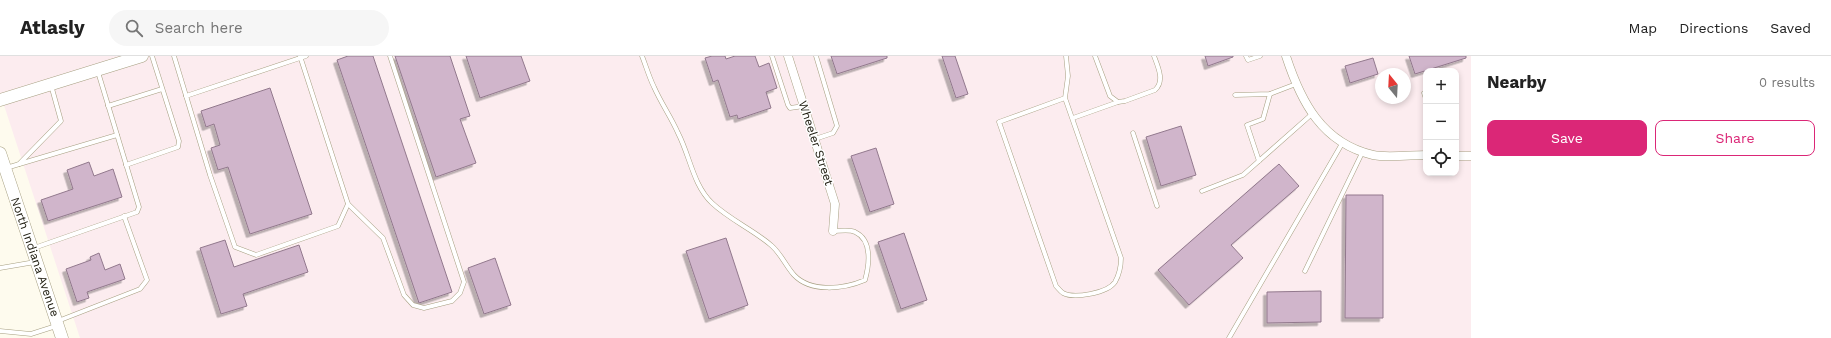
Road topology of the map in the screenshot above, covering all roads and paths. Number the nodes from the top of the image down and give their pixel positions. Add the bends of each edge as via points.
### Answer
1 (142, 56) edge
2 (152, 56) edge
3 (174, 56) edge
4 (306, 56) edge
5 (390, 56) edge
6 (642, 56) edge
7 (772, 56) edge
8 (788, 56) edge
9 (816, 56) edge
10 (1066, 56) edge
11 (1095, 56) edge
12 (1154, 56) edge
13 (1246, 56) edge
14 (1260, 56) edge
15 (1286, 56) edge
16 (300, 57) edge
17 (127, 58) edge
18 (97, 70) junction
19 (51, 84) junction
20 (1296, 84) junction
21 (162, 89) junction
22 (1270, 94) junction
23 (1235, 95) dead end
24 (186, 96) junction
25 (1066, 98) junction
26 (0, 100) edge
27 (1118, 102) junction
28 (108, 106) junction
29 (804, 106) junction
30 (1312, 114) junction
31 (1073, 118) junction
32 (1133, 133) dead end
33 (117, 135) junction
34 (815, 139) junction
35 (1343, 142) junction
36 (1363, 151) junction
37 (0, 153) edge
38 (1423, 155) edge
39 (1459, 156) edge
40 (1471, 156) edge
41 (1259, 161) junction
42 (18, 164) junction
43 (126, 165) junction
44 (5, 168) junction
45 (1202, 191) dead end
46 (348, 204) junction
47 (1157, 206) dead end
48 (124, 216) junction
49 (833, 230) joint
50 (32, 249) junction
51 (36, 262) junction
52 (0, 268) edge
53 (1304, 271) dead end
54 (57, 324) junction
55 (0, 331) edge
56 (62, 338) edge
57 (1229, 338) edge

1 - 17 street
2 - 21 lane
3 - 24 lane
4 - 16 lane
5 - 46 lane via 464,282 460,292 452,301 424,308 413,305 404,295 383,238
6 - 49 lane via 654,87 679,134 703,194 713,204 772,246 803,283 835,287 851,286 865,280 869,253 864,240 855,232
7 - 29 lane via 788,105 790,108
8 - 29 street, Wheeler Street
9 - 34 lane via 837,126 833,133
10 - 25 lane
11 - 27 lane via 1110,96
12 - 27 lane via 1160,74 1159,87
13 - 14 lane via 1248,60
15 - 20 street
16 - 24 lane
16 - 46 lane
17 - 18 street
18 - 19 street
18 - 28 lane
19 - 26 street
19 - 42 lane via 60,121
20 - 22 lane
20 - 30 street
21 - 28 lane
21 - 43 lane via 179,141 178,147
22 - 23 lane
22 - 41 lane via 1263,119 1247,125
24 - 46 lane via 235,247 256,255 338,226
25 - 31 lane
25 - 31 lane via 999,122 1056,286 1063,293 1084,296 1115,283 1121,258
27 - 31 lane
28 - 33 lane
29 - 34 street, Wheeler Street
30 - 35 street via 1326,131
30 - 41 lane
32 - 47 lane
33 - 42 lane
33 - 43 lane
34 - 49 street, Wheeler Street via 835,204
35 - 36 street
35 - 57 lane
36 - 38 street via 1374,155
36 - 53 lane
37 - 44 street, North Indiana Avenue
39 - 40 street
41 - 45 lane via 1243,175
42 - 44 lane
43 - 48 lane via 139,207 137,212
44 - 50 street, North Indiana Avenue
48 - 50 lane
48 - 54 lane via 147,280 140,289
50 - 51 street, North Indiana Avenue
51 - 52 lane
51 - 54 street, North Indiana Avenue
54 - 55 lane via 31,334
54 - 56 street, North Indiana Avenue

